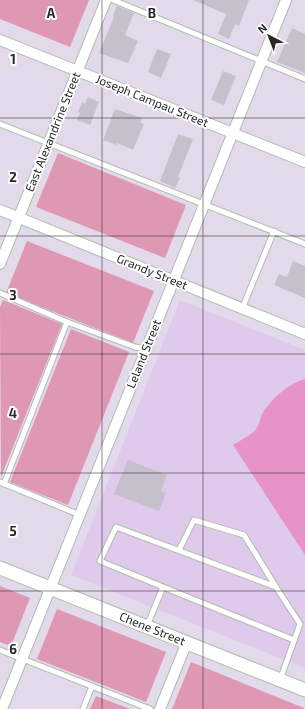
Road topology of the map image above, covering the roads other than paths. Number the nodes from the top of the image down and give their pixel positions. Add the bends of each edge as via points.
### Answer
1 (106, 0) edge
2 (113, 0) edge
3 (286, 0) edge
4 (0, 40) edge
5 (261, 62) junction
6 (78, 71) junction
7 (305, 79) edge
8 (0, 124) edge
9 (232, 133) junction
10 (49, 143) junction
11 (305, 162) edge
12 (204, 203) junction
13 (0, 210) edge
14 (19, 218) junction
15 (274, 231) junction
16 (305, 244) edge
17 (0, 264) edge
18 (173, 281) junction
19 (0, 293) edge
20 (242, 308) junction
21 (67, 322) junction
22 (305, 334) edge
23 (146, 349) junction
24 (2, 483) edge
25 (80, 515) junction
26 (179, 550) junction
27 (0, 568) edge
28 (163, 587) junction
29 (276, 587) junction
30 (51, 588) junction
31 (147, 626) junction
32 (294, 640) junction
33 (187, 642) junction
34 (0, 650) edge
35 (22, 659) junction
36 (280, 680) junction
37 (92, 686) junction
38 (305, 690) edge
39 (2, 709) edge
40 (83, 709) edge
41 (150, 709) edge
42 (160, 709) edge

1 - 6 street, East Alexandrine Street
2 - 5 lane
3 - 5 street, Leland Street
4 - 6 street, Joseph Campau Street
5 - 7 lane
5 - 9 street, Leland Street
6 - 9 street, Joseph Campau Street
6 - 10 street, East Alexandrine Street
8 - 10 lane
9 - 11 street, Joseph Campau Street
9 - 12 street, Leland Street
10 - 12 lane
10 - 14 street, East Alexandrine Street
12 - 15 lane
12 - 18 street, Leland Street
13 - 14 street, Grandy Street
14 - 17 street, East Alexandrine Street
14 - 18 street, Grandy Street
15 - 16 lane
15 - 20 lane
18 - 20 street, Grandy Street
18 - 23 street, Leland Street
19 - 21 lane
20 - 22 street, Grandy Street
21 - 23 lane
21 - 24 lane
23 - 25 street, Leland Street
24 - 25 lane
25 - 30 street, Leland Street
26 - 28 lane via 116,527 100,562
26 - 29 lane
26 - 29 lane via 194,520 244,535
27 - 30 street, Chene Street
28 - 31 lane
28 - 32 lane
29 - 32 lane via 300,624
30 - 31 street, Chene Street
30 - 35 street, Leland Street
31 - 33 street, Chene Street
32 - 36 lane
33 - 36 street, Chene Street
33 - 42 street
34 - 35 lane
35 - 37 lane
35 - 39 street, Leland Street
36 - 38 street, Chene Street
37 - 40 lane
37 - 41 lane

